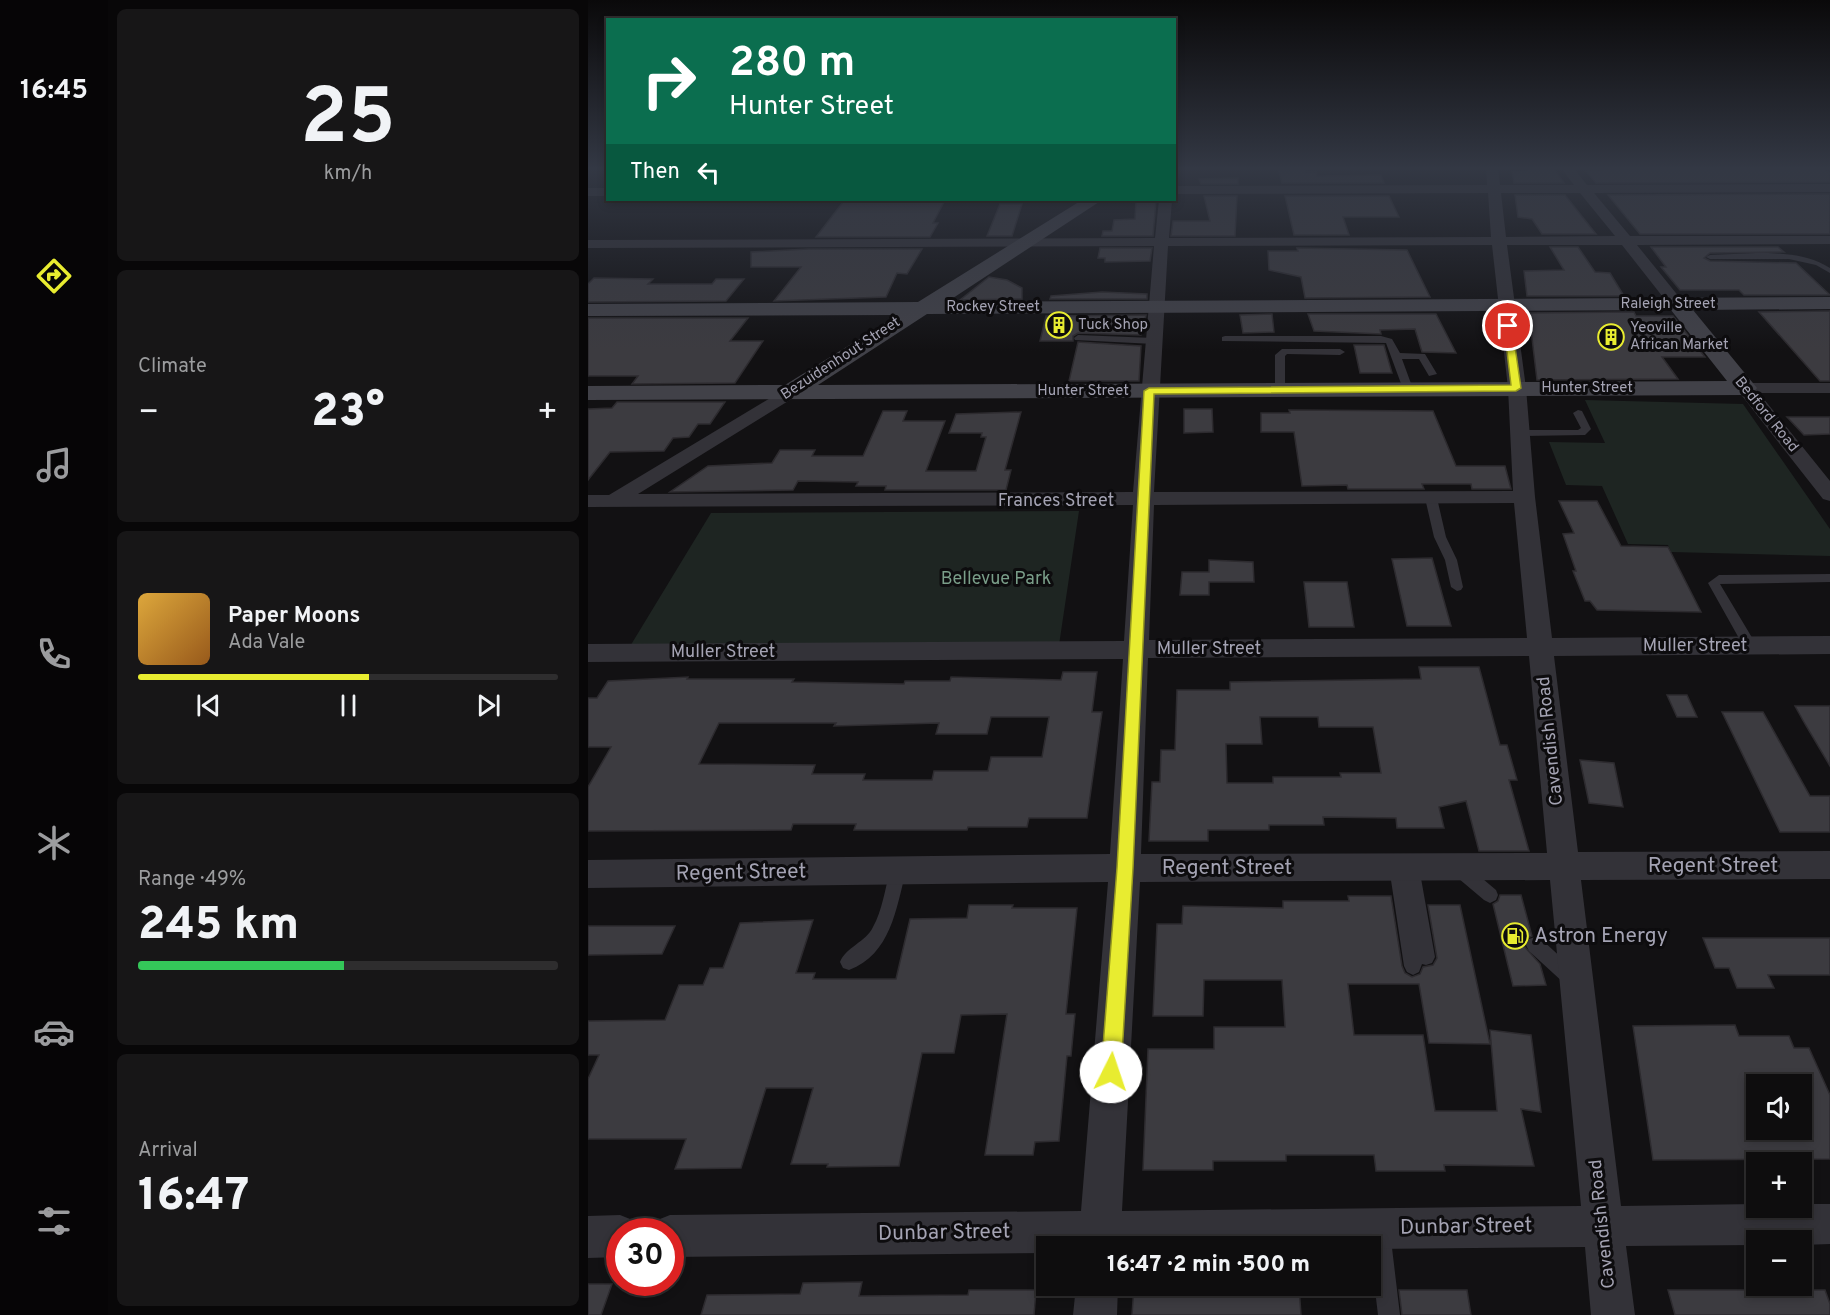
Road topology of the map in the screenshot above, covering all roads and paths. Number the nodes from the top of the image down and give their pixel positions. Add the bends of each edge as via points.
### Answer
1 (1048, 228) edge
2 (1164, 228) edge
3 (1499, 228) edge
4 (1614, 228) edge
5 (1830, 240) edge
6 (1026, 242) junction
7 (1625, 242) junction
8 (1163, 243) junction
9 (1501, 243) junction
10 (588, 244) edge
11 (1710, 257) dead end
12 (1830, 271) edge
13 (1676, 303) junction
14 (1830, 303) edge
15 (1505, 305) junction
16 (1156, 306) junction
17 (922, 307) junction
18 (588, 310) edge
19 (1078, 338) dead end
20 (1225, 339) dead end
21 (1154, 341) junction
22 (1340, 352) dead end
23 (1396, 356) junction
24 (1432, 374) dead end
25 (1516, 388) junction
26 (1745, 388) junction
27 (1830, 388) edge
28 (1408, 389) junction
29 (1280, 390) junction
30 (792, 391) junction
31 (1149, 391) junction
32 (588, 393) edge
33 (1578, 412) dead end
34 (1520, 434) junction
35 (1830, 495) edge
36 (1524, 497) junction
37 (1431, 498) junction
38 (588, 501) edge
39 (613, 501) junction
40 (1144, 501) junction
41 (588, 517) edge
42 (1830, 578) edge
43 (1457, 587) dead end
44 (1749, 645) junction
45 (1830, 645) edge
46 (1541, 647) junction
47 (1134, 649) junction
48 (588, 653) edge
49 (1830, 865) edge
50 (1404, 867) junction
51 (1457, 867) junction
52 (1564, 867) junction
53 (1125, 868) junction
54 (898, 871) junction
55 (588, 874) edge
56 (1490, 895) dead end
57 (1535, 945) dead end
58 (849, 962) dead end
59 (1419, 962) dead end
60 (1577, 984) junction
61 (1830, 1224) edge
62 (1603, 1226) junction
63 (1378, 1228) junction
64 (606, 1236) edge
65 (684, 1236) edge
66 (1100, 1236) edge
67 (1176, 1236) edge
68 (588, 1237) edge
69 (1036, 1239) edge
70 (1096, 1296) edge
71 (1095, 1315) edge
72 (1389, 1315) edge
73 (1613, 1315) edge

1 - 6 main road, Bezuidenhout Street
2 - 8 street
3 - 9 street, Cavendish Road
4 - 7 street, Bedford Road
5 - 7 street
6 - 8 street
6 - 10 street
6 - 17 main road, Bezuidenhout Street
7 - 9 street
7 - 13 street, Bedford Road
8 - 9 street
8 - 16 street
9 - 15 street, Cavendish Road
11 - 12 lane via 1796,257 1816,261
13 - 14 main road, Raleigh Street
13 - 15 main road, Raleigh Street
13 - 26 main road, Bedford Road
15 - 16 main road, Rockey Street
15 - 25 street, Cavendish Road
16 - 17 main road, Rockey Street
16 - 21 street
17 - 18 main road, Rockey Street
17 - 30 main road, Bezuidenhout Street
19 - 21 lane
20 - 23 lane via 1381,339 1389,341
21 - 31 street
22 - 29 lane via 1285,351 1280,355
23 - 24 lane via 1422,356
23 - 28 lane
25 - 26 main road, Hunter Street
25 - 28 main road, Hunter Street
25 - 34 street, Cavendish Road
26 - 27 street, Hunter Street
26 - 35 street, Bedford Road
28 - 29 main road, Hunter Street
29 - 31 main road, Hunter Street
30 - 31 main road, Hunter Street
30 - 32 main road, Hunter Street
30 - 39 street, Bezuidenhout Street
31 - 40 street
33 - 34 lane via 1586,429 1581,433
34 - 36 street, Cavendish Road
36 - 37 street, Frances Street
36 - 46 street, Cavendish Road
37 - 40 street, Frances Street
37 - 43 lane
38 - 39 street, Frances Street
39 - 40 street, Frances Street
39 - 41 street, Bezuidenhout Street
40 - 47 street
42 - 44 lane via 1719,579 1714,583
44 - 45 street, Muller Street
44 - 46 street, Muller Street
46 - 47 street, Muller Street
46 - 52 street, Cavendish Road
47 - 48 street, Muller Street
47 - 53 street
49 - 52 street, Regent Street
50 - 51 street, Regent Street
50 - 53 street, Regent Street
50 - 59 lane
51 - 52 street, Regent Street
51 - 56 lane
52 - 60 street, Cavendish Road
53 - 54 street, Regent Street
53 - 66 street
54 - 55 street, Regent Street
54 - 58 lane via 881,932
57 - 60 lane
60 - 62 street, Cavendish Road
61 - 62 street, Dunbar Street
62 - 63 street, Dunbar Street
62 - 73 street, Cavendish Road
63 - 67 street, Dunbar Street
63 - 72 lane
64 - 68 street
65 - 69 street, Dunbar Street
70 - 71 street

